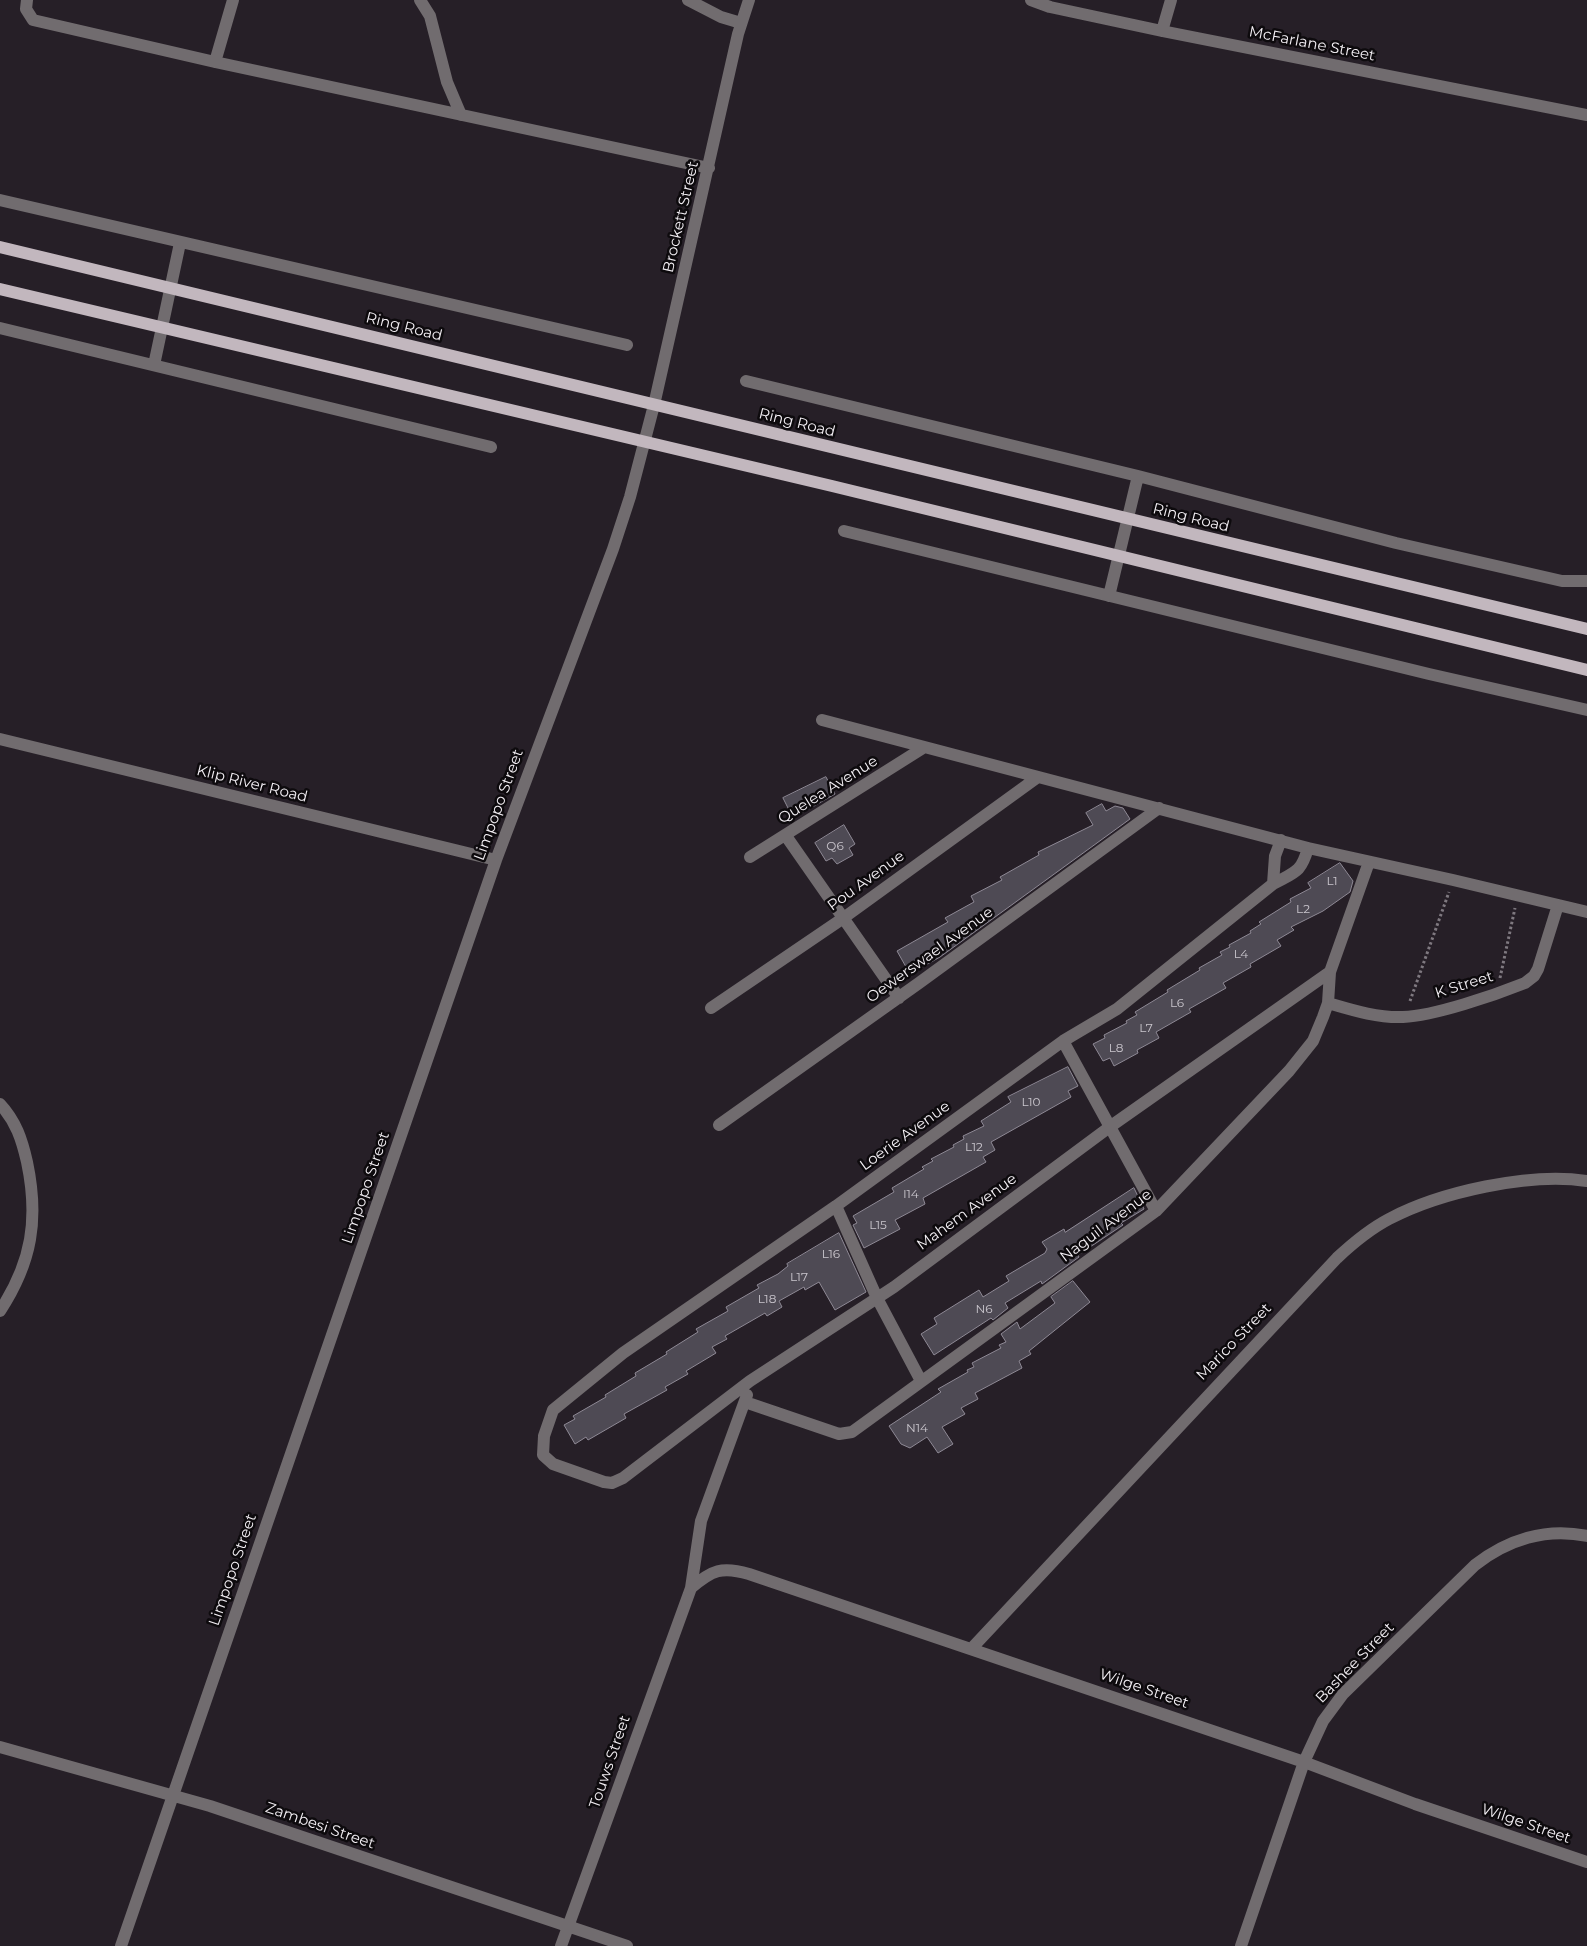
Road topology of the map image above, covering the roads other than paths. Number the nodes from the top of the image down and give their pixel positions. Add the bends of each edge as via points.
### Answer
1 (27, 0) edge
2 (233, 0) edge
3 (420, 0) edge
4 (688, 0) edge
5 (749, 0) edge
6 (1031, 0) edge
7 (1171, 0) edge
8 (741, 23) junction
9 (1162, 31) junction
10 (214, 62) junction
11 (461, 115) junction
12 (1587, 115) edge
13 (709, 168) junction
14 (0, 200) edge
15 (180, 243) junction
16 (0, 247) edge
17 (170, 288) junction
18 (0, 289) edge
19 (0, 328) edge
20 (161, 328) junction
21 (627, 345) dead end
22 (154, 365) junction
23 (746, 380) dead end
24 (654, 404) junction
25 (645, 442) junction
26 (491, 447) dead end
27 (1138, 476) junction
28 (1127, 519) junction
29 (844, 531) dead end
30 (1117, 556) junction
31 (1562, 581) junction
32 (1587, 581) edge
33 (1587, 587) edge
34 (1109, 596) junction
35 (1587, 629) edge
36 (1587, 670) edge
37 (1587, 710) edge
38 (822, 720) dead end
39 (0, 739) edge
40 (923, 748) junction
41 (1038, 776) junction
42 (1159, 808) junction
43 (786, 836) junction
44 (1281, 840) junction
45 (1308, 848) junction
46 (750, 857) dead end
47 (496, 860) junction
48 (1369, 862) junction
49 (1273, 884) junction
50 (1558, 905) junction
51 (1587, 912) edge
52 (842, 919) junction
53 (1330, 972) junction
54 (899, 998) junction
55 (1328, 1003) junction
56 (711, 1008) dead end
57 (1063, 1041) junction
58 (0, 1104) edge
59 (718, 1125) dead end
60 (1111, 1126) junction
61 (1587, 1181) edge
62 (836, 1206) junction
63 (1156, 1211) junction
64 (877, 1298) junction
65 (0, 1311) edge
66 (750, 1381) junction
67 (921, 1381) junction
68 (745, 1402) junction
69 (623, 1478) joint
70 (1587, 1536) edge
71 (691, 1588) junction
72 (972, 1648) junction
73 (0, 1747) edge
74 (1304, 1762) junction
75 (173, 1795) junction
76 (1587, 1862) edge
77 (568, 1927) junction
78 (121, 1946) edge
79 (561, 1946) edge
80 (627, 1946) edge
81 (1241, 1946) edge

1 - 10 street via 26,8 33,20
2 - 10 street
3 - 11 street via 430,16 447,82
4 - 8 street
5 - 8 street, Brockett Street
6 - 9 street, McFarlane Street
7 - 9 street
8 - 13 street, Brockett Street
9 - 12 street, McFarlane Street
10 - 11 street
11 - 13 street
13 - 24 street, Brockett Street
14 - 15 street, Ring Road
15 - 17 street
15 - 21 street, Ring Road
16 - 17 main road, Ring Road
17 - 20 street
17 - 24 main road, Ring Road
18 - 20 main road
19 - 22 street
20 - 22 street
20 - 25 main road
22 - 26 street
23 - 27 street, Ring Road
24 - 25 street, Brockett Street
24 - 28 main road, Ring Road
25 - 30 main road
25 - 47 street, Limpopo Street via 613,550
27 - 28 street
27 - 31 street, Ring Road
28 - 30 street
28 - 35 main road, Ring Road
29 - 34 street
30 - 34 street
30 - 36 main road
31 - 32 street, Ring Road
31 - 33 street, Ring Road
34 - 37 street
38 - 40 street
39 - 47 street, Klip River Road
40 - 41 street
40 - 43 street, Quelea Avenue
41 - 42 street
41 - 52 street, Pou Avenue
42 - 44 street
42 - 54 street, Oewerswael Avenue
43 - 46 street, Quelea Avenue
43 - 52 street
44 - 45 street
44 - 49 street via 1275,856
45 - 48 street
45 - 49 street, Loerie Avenue via 1306,860 1298,870
47 - 75 street, Limpopo Street
48 - 50 street
48 - 53 street, Naguil Avenue
49 - 57 street, Loerie Avenue via 1117,1009
50 - 51 street
50 - 55 street, K Street via 1534,976 1525,982 1434,1012 1404,1017 1375,1015
52 - 54 street
52 - 56 street, Pou Avenue
53 - 55 street, Naguil Avenue
53 - 60 street, Mahem Avenue
54 - 59 street, Oewerswael Avenue
55 - 63 street, Naguil Avenue via 1304,1054
57 - 60 street
57 - 62 street, Loerie Avenue
58 - 65 street via 15,1124 24,1147 34,1204 28,1251
60 - 63 street
60 - 64 street, Mahem Avenue
61 - 72 street, Marico Street via 1546,1178 1485,1187 1407,1211 1368,1232 1323,1272
62 - 64 street
62 - 69 street, Loerie Avenue via 623,1353 553,1410 542,1443 545,1458 553,1464 604,1482 612,1483
63 - 67 street, Naguil Avenue
64 - 66 street, Mahem Avenue
64 - 67 street
66 - 68 street, Touws Street
66 - 69 street, Mahem Avenue
67 - 68 street, Naguil Avenue via 866,1423 845,1434
68 - 71 street, Touws Street via 701,1522
70 - 74 street, Bashee Street via 1532,1536 1499,1549 1475,1565 1343,1694 1323,1721
71 - 72 street, Wilge Street via 720,1570 738,1571
71 - 77 street, Touws Street
72 - 74 street, Wilge Street
73 - 75 street, Zambesi Street
74 - 76 street, Wilge Street via 1415,1804
74 - 81 street, Bashee Street
75 - 77 street, Zambesi Street
75 - 78 street, Limpopo Street
77 - 79 street, Touws Street
77 - 80 street, Zambesi Street

